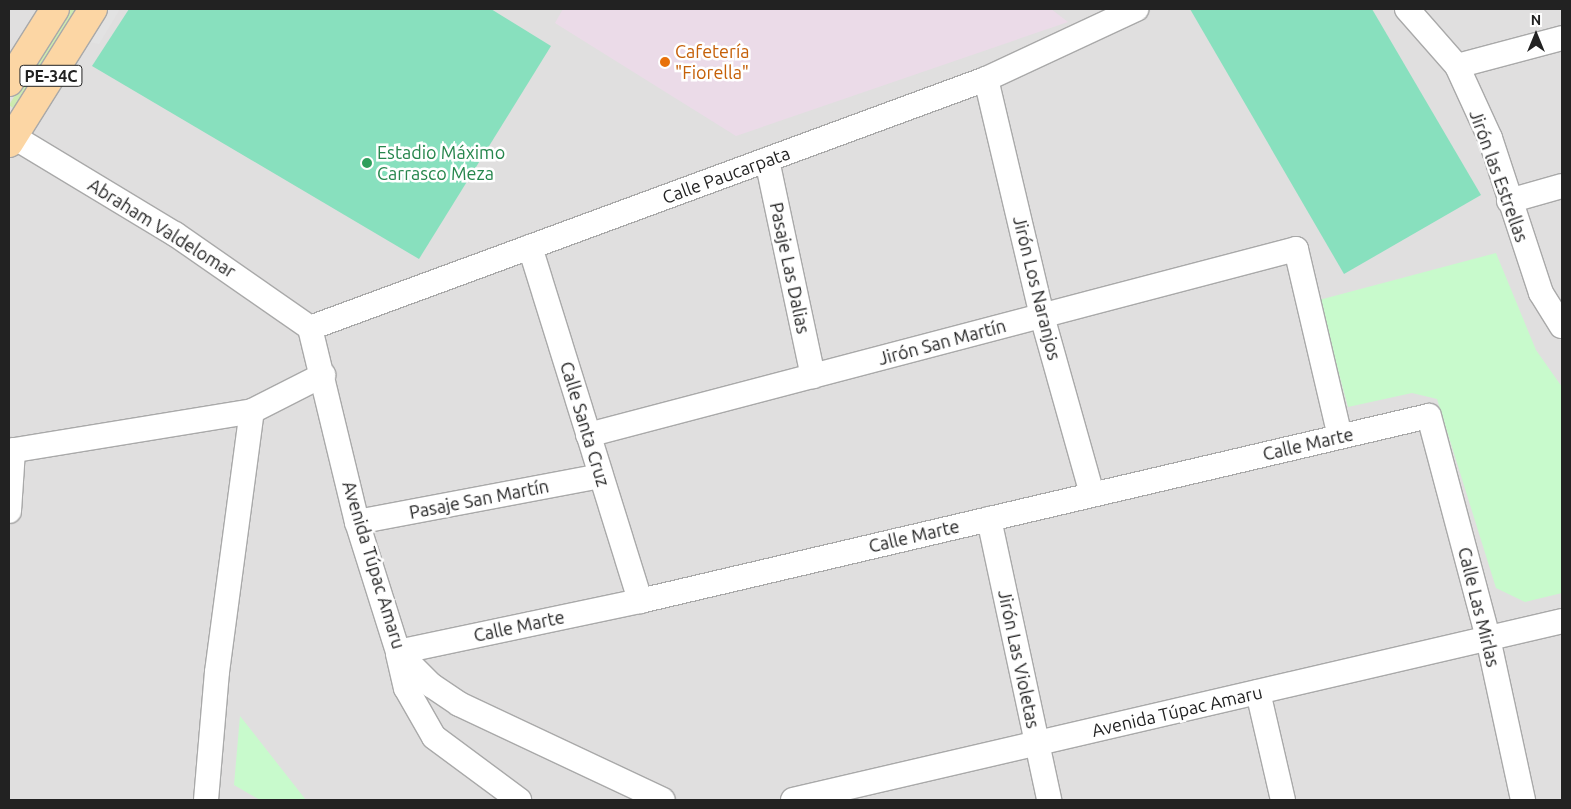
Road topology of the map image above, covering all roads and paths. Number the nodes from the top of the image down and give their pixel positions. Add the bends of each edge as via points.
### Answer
1 (55, 9) edge
2 (93, 9) edge
3 (1406, 9) edge
4 (1127, 11) edge
5 (1562, 38) edge
6 (1457, 66) junction
7 (986, 79) junction
8 (9, 82) edge
9 (10, 138) edge
10 (766, 160) junction
11 (1562, 186) edge
12 (1509, 201) junction
13 (530, 247) junction
14 (1042, 316) junction
15 (1562, 326) edge
16 (310, 328) junction
17 (323, 375) junction
18 (813, 376) junction
19 (252, 411) junction
20 (1429, 416) joint
21 (588, 435) junction
22 (1340, 436) junction
23 (11, 450) edge
24 (601, 476) junction
25 (1092, 494) junction
26 (9, 511) edge
27 (989, 519) junction
28 (358, 522) junction
29 (640, 601) junction
30 (1562, 621) edge
31 (1488, 638) junction
32 (398, 652) junction
33 (1258, 692) junction
34 (1037, 743) junction
35 (206, 800) edge
36 (518, 800) edge
37 (663, 800) edge
38 (793, 800) edge
39 (1049, 800) edge
40 (1283, 800) edge
41 (1523, 800) edge

1 - 8 main road, PE-34C
2 - 9 main road, PE-34C
3 - 6 street, Jirón las Estrellas
4 - 7 street, Calle Paucarpata
5 - 6 street
6 - 12 street, Jirón las Estrellas via 1490,138
7 - 10 street, Calle Paucarpata
7 - 14 street, Jirón Los Naranjos
9 - 16 street, Abraham Valdelomar via 175,234
10 - 13 street, Calle Paucarpata
10 - 18 street, Pasaje Las Dalias
11 - 12 street
12 - 15 street, Jirón las Estrellas via 1541,293
13 - 16 street, Calle Paucarpata
13 - 21 street, Calle Santa Cruz
14 - 18 street, Jirón San Martín
14 - 22 street, Jirón San Martín via 1296,249
14 - 25 street, Jirón Los Naranjos
16 - 17 street, Avenida Túpac Amaru
17 - 19 street
17 - 28 street, Avenida Túpac Amaru
18 - 21 street, Jirón San Martín
19 - 23 street
19 - 35 street via 218,672
20 - 22 street, Calle Marte
20 - 31 street, Calle Las Mirlas
21 - 24 street, Calle Santa Cruz
22 - 25 street, Calle Marte
23 - 26 street
24 - 28 street, Pasaje San Martín
24 - 29 street, Calle Santa Cruz
25 - 27 street, Calle Marte
27 - 29 street, Calle Marte
27 - 34 street, Jirón Las Violetas
28 - 32 street, Avenida Túpac Amaru
29 - 32 street, Calle Marte
30 - 31 street, Avenida Túpac Amaru
31 - 33 street, Avenida Túpac Amaru
31 - 41 street, Calle Las Mirlas
32 - 36 street via 406,688 434,737 456,757
32 - 37 street, Avenida Túpac Amaru via 431,685 458,704
33 - 34 street, Avenida Túpac Amaru
33 - 40 street
34 - 38 street, Avenida Túpac Amaru
34 - 39 street, Jirón Las Violetas

